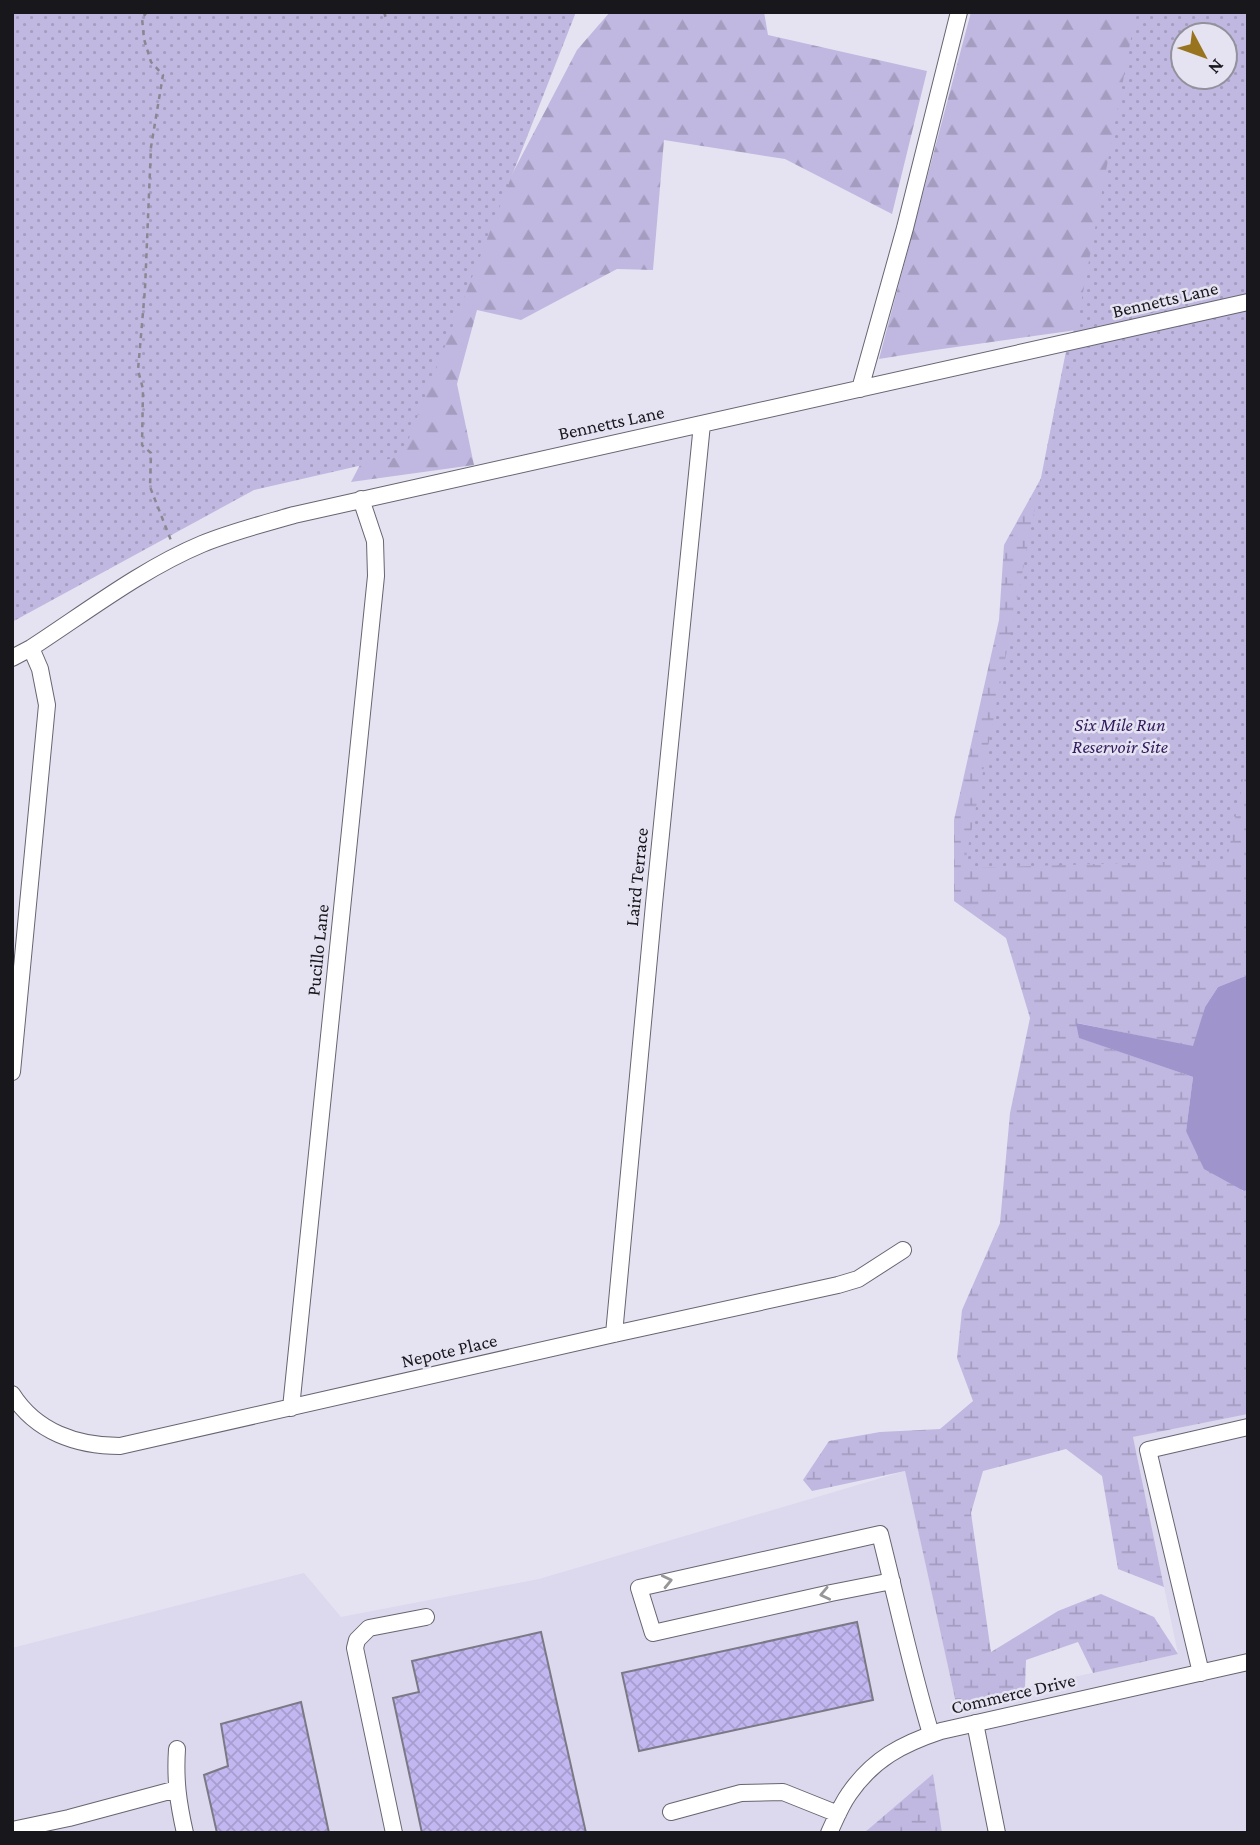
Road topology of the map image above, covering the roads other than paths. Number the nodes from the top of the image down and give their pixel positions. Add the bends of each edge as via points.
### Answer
1 (958, 12) edge
2 (1248, 302) edge
3 (860, 389) junction
4 (702, 424) junction
5 (360, 499) junction
6 (31, 648) junction
7 (12, 658) edge
8 (12, 1072) edge
9 (903, 1250) dead end
10 (614, 1334) junction
11 (12, 1394) edge
12 (291, 1408) junction
13 (1248, 1427) edge
14 (892, 1581) junction
15 (426, 1617) dead end
16 (1248, 1662) edge
17 (1201, 1673) junction
18 (975, 1723) junction
19 (931, 1734) junction
20 (177, 1749) dead end
21 (177, 1789) junction
22 (671, 1812) dead end
23 (838, 1814) junction
24 (12, 1830) edge
25 (185, 1833) edge
26 (394, 1833) edge
27 (829, 1833) edge
28 (997, 1833) edge

1 - 3 street
2 - 3 street, Bennetts Lane
3 - 4 street, Bennetts Lane
4 - 5 street, Bennetts Lane
4 - 10 street, Laird Terrace
5 - 6 street, Bennetts Lane via 202,544 152,569
5 - 12 street, Pucillo Lane via 375,541 376,576
6 - 7 street, Bennetts Lane
6 - 8 street via 47,705
9 - 10 street, Nepote Place via 858,1279 838,1286
10 - 12 street, Nepote Place
11 - 12 street, Nepote Place via 34,1421 59,1436 100,1446 120,1446
13 - 17 street via 1148,1450
14 -> 14 street via 653,1633 639,1588 880,1534
14 - 19 street
15 - 26 street via 369,1628 355,1648
16 - 17 street, Commerce Drive
17 - 18 street, Commerce Drive
18 - 19 street, Commerce Drive
18 - 28 street
19 - 23 street, Commerce Drive via 894,1750 870,1770
20 - 21 street
21 - 24 street
21 - 25 street
22 - 23 street via 741,1793 783,1792
23 - 27 street, Commerce Drive

